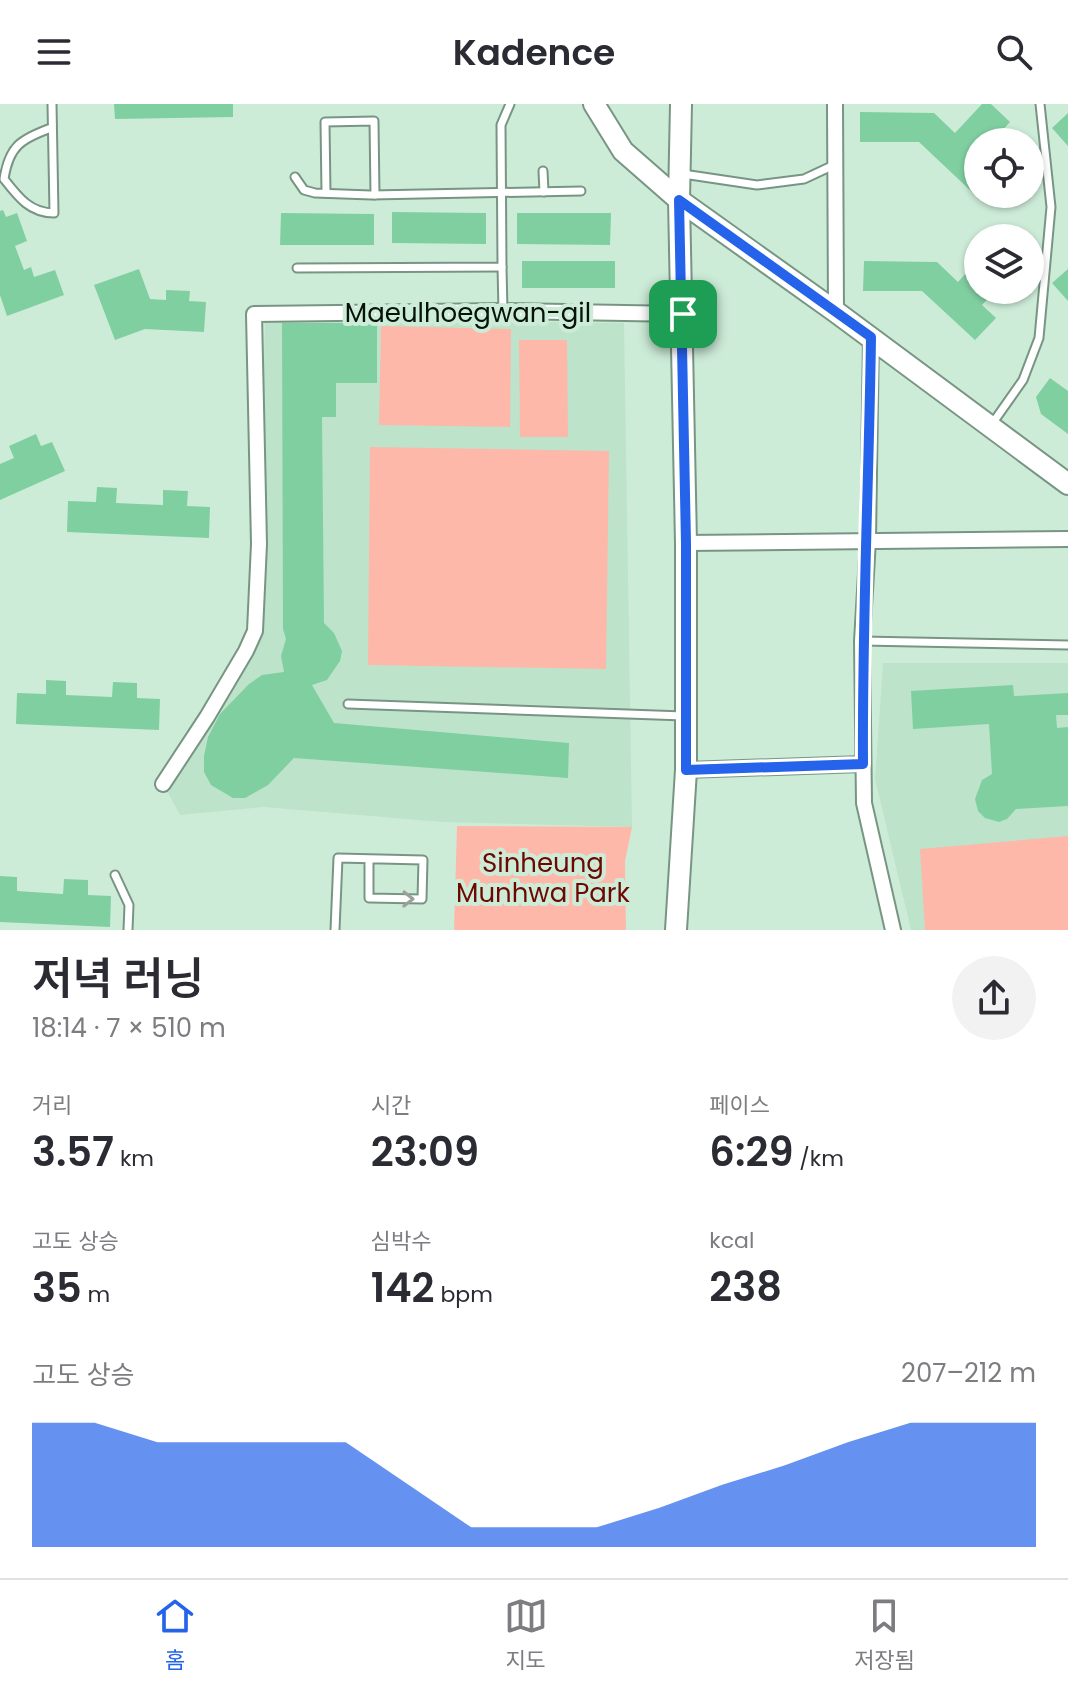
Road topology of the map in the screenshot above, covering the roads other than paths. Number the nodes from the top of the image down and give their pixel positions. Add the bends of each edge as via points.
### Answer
1 (52, 104) edge
2 (510, 104) edge
3 (594, 104) edge
4 (681, 104) edge
5 (835, 104) edge
6 (1040, 104) edge
7 (51, 128) junction
8 (836, 164) junction
9 (543, 171) dead end
10 (680, 174) junction
11 (295, 177) dead end
12 (581, 191) dead end
13 (544, 192) junction
14 (326, 193) junction
15 (501, 193) junction
16 (375, 195) junction
17 (679, 200) junction
18 (502, 267) junction
19 (297, 268) dead end
20 (503, 311) junction
21 (836, 312) junction
22 (683, 314) junction
23 (871, 337) junction
24 (990, 426) junction
25 (1068, 484) edge
26 (1068, 539) edge
27 (868, 540) junction
28 (686, 543) junction
29 (862, 641) junction
30 (1068, 645) edge
31 (348, 704) dead end
32 (686, 717) junction
33 (863, 764) junction
34 (686, 770) junction
35 (163, 784) dead end
36 (369, 859) junction
37 (115, 875) dead end
38 (128, 930) edge
39 (335, 930) edge
40 (676, 930) edge
41 (893, 930) edge

1 - 7 lane
2 - 15 lane via 501,125
3 - 17 main road via 623,151
4 - 10 main road
5 - 8 street
6 - 24 lane via 1051,207 1039,338 1023,380
7 - 7 lane via 54,213 43,213 24,204 4,179 7,157 29,136
8 - 10 lane via 804,179 757,185
8 - 21 street
9 - 13 lane
10 - 17 main road
11 - 14 lane via 304,190
12 - 13 lane
13 - 15 lane
14 - 16 lane
14 - 16 lane via 325,122 374,121
15 - 16 lane
15 - 18 lane
17 - 21 main road
17 - 22 main road
18 - 19 lane
18 - 20 lane
20 - 22 street, Maeulhoegwan-gil
20 - 35 street, Maeulhoegwan-gil via 254,314 259,544 255,631
21 - 23 main road
22 - 28 main road
23 - 24 main road
23 - 27 street
24 - 25 main road
26 - 27 street
27 - 28 street
27 - 29 street
28 - 32 main road
29 - 30 lane
29 - 33 street
31 - 32 lane
32 - 34 main road
33 - 34 street
33 - 41 street via 864,803
34 - 40 main road
36 -> 36 lane via 369,898 422,899 423,860
36 - 39 lane via 338,858
37 - 38 lane via 129,905

